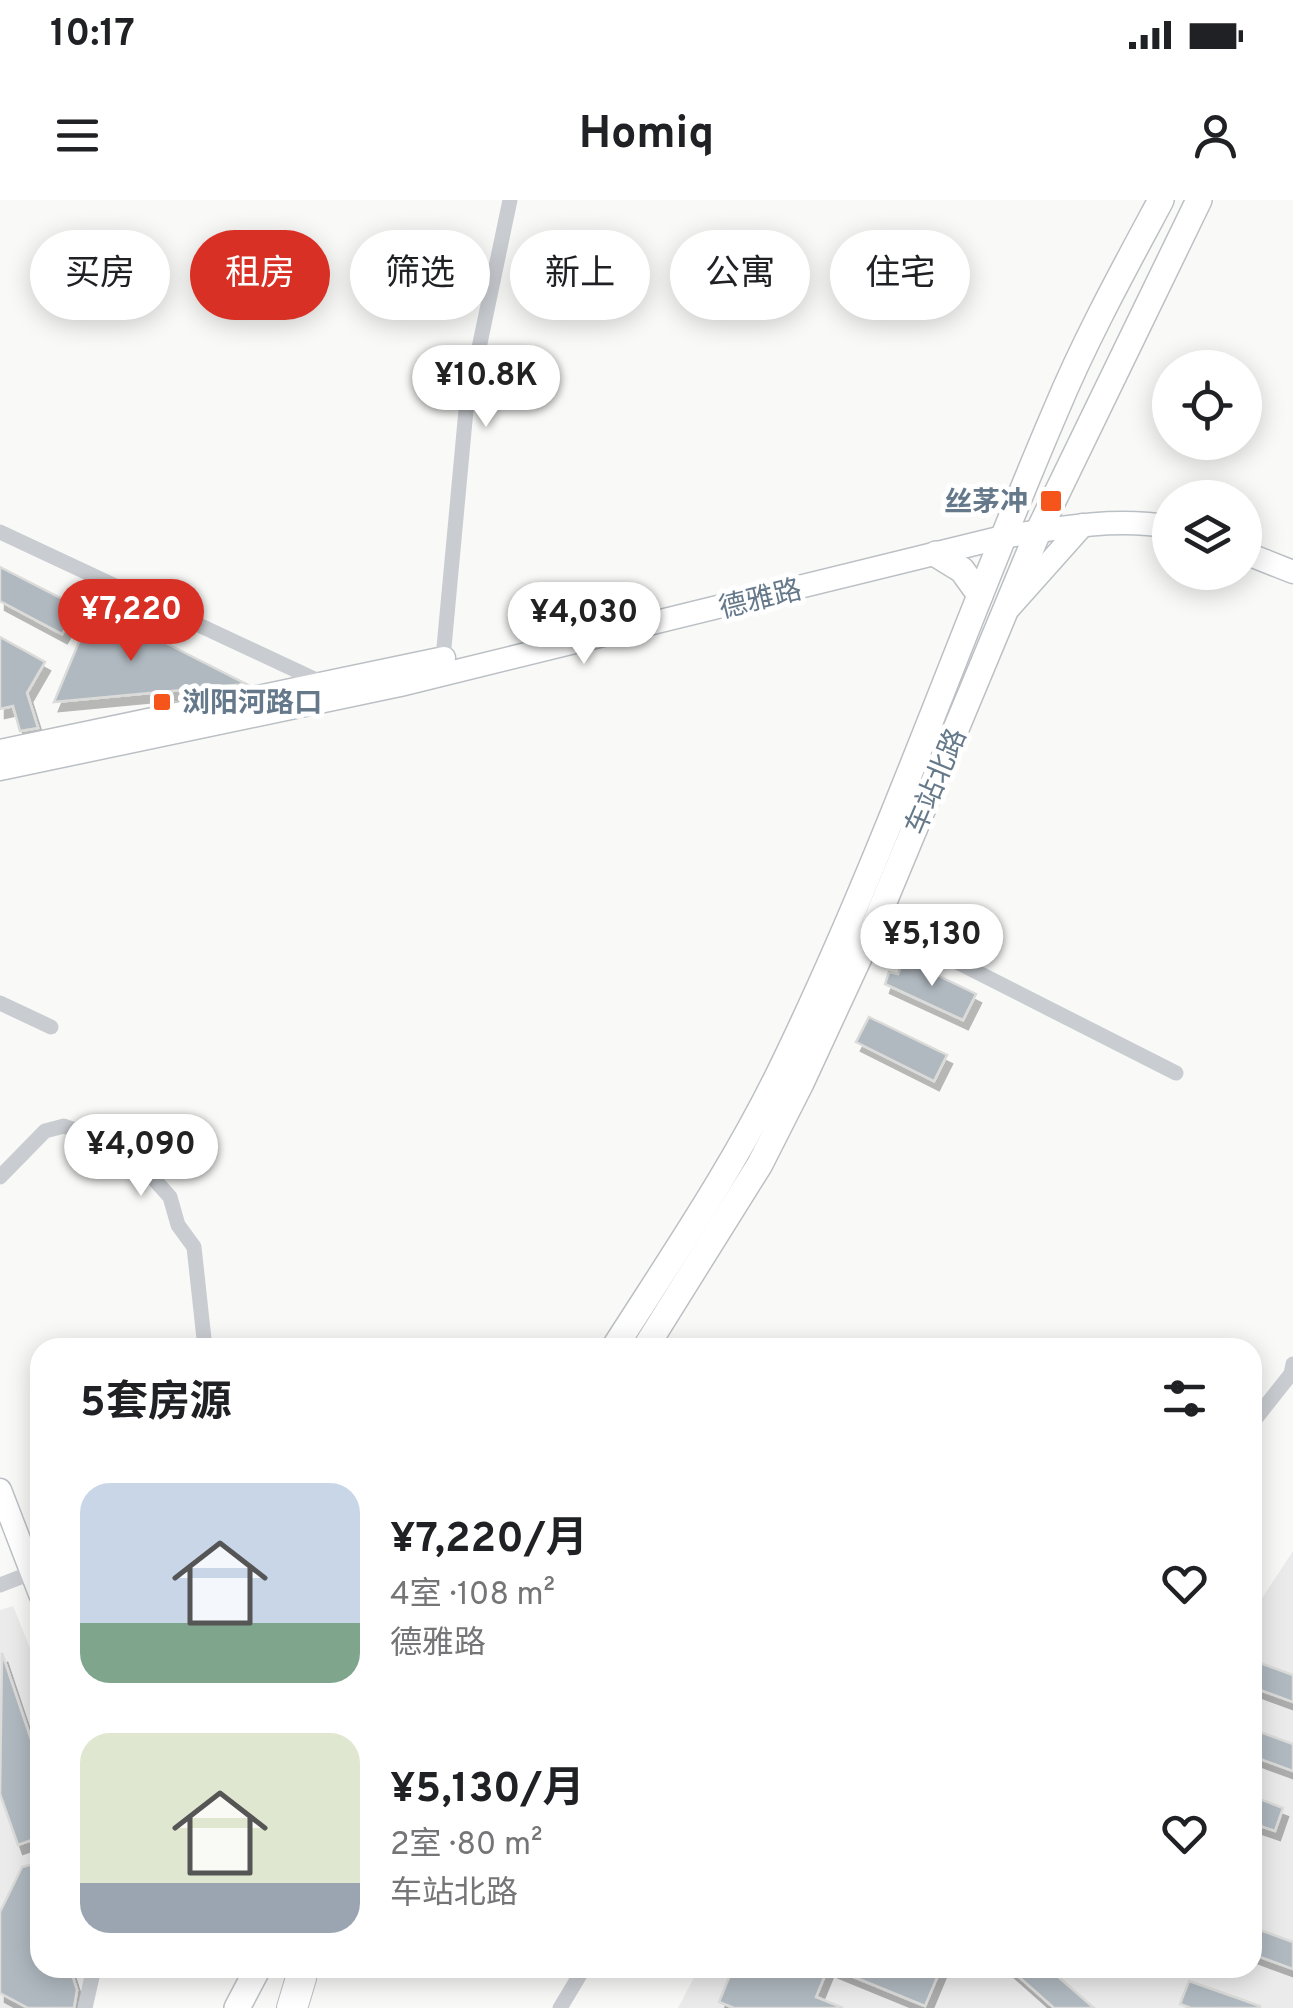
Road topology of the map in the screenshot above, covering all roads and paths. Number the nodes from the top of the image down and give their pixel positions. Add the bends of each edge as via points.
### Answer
1 (510, 200) edge
2 (1161, 200) edge
3 (1199, 200) edge
4 (1152, 517) edge
5 (1042, 524) junction
6 (1152, 524) edge
7 (1084, 526) junction
8 (1007, 529) junction
9 (0, 532) edge
10 (1262, 550) edge
11 (936, 554) junction
12 (1262, 559) edge
13 (1293, 562) edge
14 (1293, 572) edge
15 (980, 595) junction
16 (1007, 611) junction
17 (443, 658) junction
18 (325, 684) junction
19 (0, 751) edge
20 (0, 769) edge
21 (876, 921) junction
22 (0, 1003) edge
23 (51, 1027) dead end
24 (1176, 1072) dead end
25 (0, 1177) edge
26 (204, 1338) edge
27 (620, 1338) edge
28 (650, 1338) edge
29 (1293, 1364) edge
30 (1262, 1410) edge
31 (0, 1490) edge
32 (30, 1568) edge
33 (0, 1584) edge
34 (30, 1584) edge
35 (92, 1978) edge
36 (253, 1978) edge
37 (301, 1978) edge
38 (578, 1978) edge
39 (85, 2008) edge
40 (237, 2008) edge
41 (289, 2008) edge
42 (560, 2008) edge

1 - 17 street via 466,410
2 - 8 main road, 车站北路 via 1057,406
3 - 5 main road, 车站北路
4 - 5 street, 德雅路 via 1098,514
5 - 7 street, 德雅路
5 - 8 street, 德雅路
5 - 16 main road, 车站北路
6 - 7 street, 德雅路
7 - 16 street
8 - 11 street, 德雅路
8 - 15 main road, 车站北路
8 - 17 street, 德雅路
9 - 18 street
10 - 13 street
11 - 15 main road via 962,570
11 - 20 street, 德雅路 via 400,684
12 - 14 street
15 - 27 main road, 车站北路 via 785,1062 715,1191
16 - 21 main road, 车站北路
17 - 18 street, 德雅路
18 - 19 street, 德雅路
21 - 24 street
21 - 28 main road, 车站北路 via 760,1164
22 - 23 street
25 - 26 street via 45,1131 64,1126 145,1169 170,1198 194,1247
29 - 30 street
31 - 32 street
33 - 34 street
35 - 39 street
36 - 40 main road
37 - 41 highway
38 - 42 street

